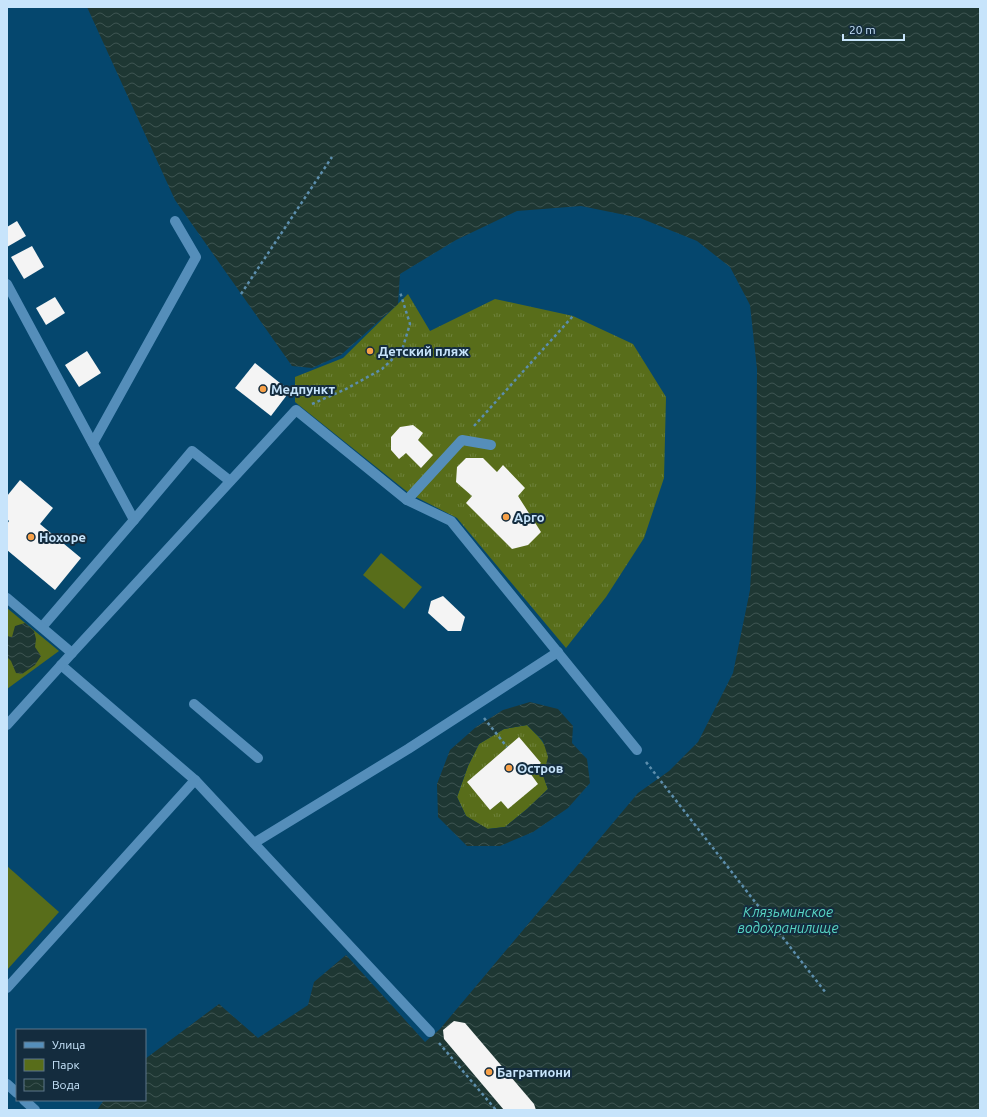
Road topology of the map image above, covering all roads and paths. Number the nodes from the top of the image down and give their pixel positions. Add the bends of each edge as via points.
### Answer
1 (332, 157) dead end
2 (175, 221) dead end
3 (7, 284) edge
4 (400, 292) dead end
5 (241, 294) dead end
6 (573, 316) dead end
7 (296, 410) junction
8 (462, 440) junction
9 (93, 443) junction
10 (491, 445) dead end
11 (230, 481) junction
12 (407, 500) junction
13 (134, 520) junction
14 (7, 598) edge
15 (42, 627) junction
16 (558, 652) junction
17 (72, 653) junction
18 (61, 665) junction
19 (194, 704) dead end
20 (486, 721) dead end
21 (7, 725) edge
22 (507, 747) dead end
23 (637, 750) joint
24 (258, 758) dead end
25 (195, 780) junction
26 (254, 843) junction
27 (7, 988) edge
28 (826, 993) dead end
29 (430, 1032) joint
30 (7, 1084) edge
31 (16, 1092) edge
32 (25, 1101) edge
33 (35, 1110) edge
34 (496, 1110) edge

1 - 5 path
2 - 9 lane via 196,257
3 - 9 lane
4 - 7 path via 410,324 402,350 382,370 346,390
6 - 8 path
7 - 11 lane
7 - 12 lane
8 - 10 lane
8 - 12 lane
9 - 13 lane
11 - 13 lane via 192,451
11 - 17 lane
12 - 16 lane via 451,521
13 - 15 lane
14 - 15 lane
15 - 17 lane
16 - 23 lane
16 - 26 lane
17 - 18 lane
18 - 21 lane
18 - 25 lane
19 - 24 lane
20 - 22 path
23 - 28 path
25 - 26 lane
25 - 27 lane
26 - 29 lane
29 - 34 path
30 - 31 lane
32 - 33 lane

